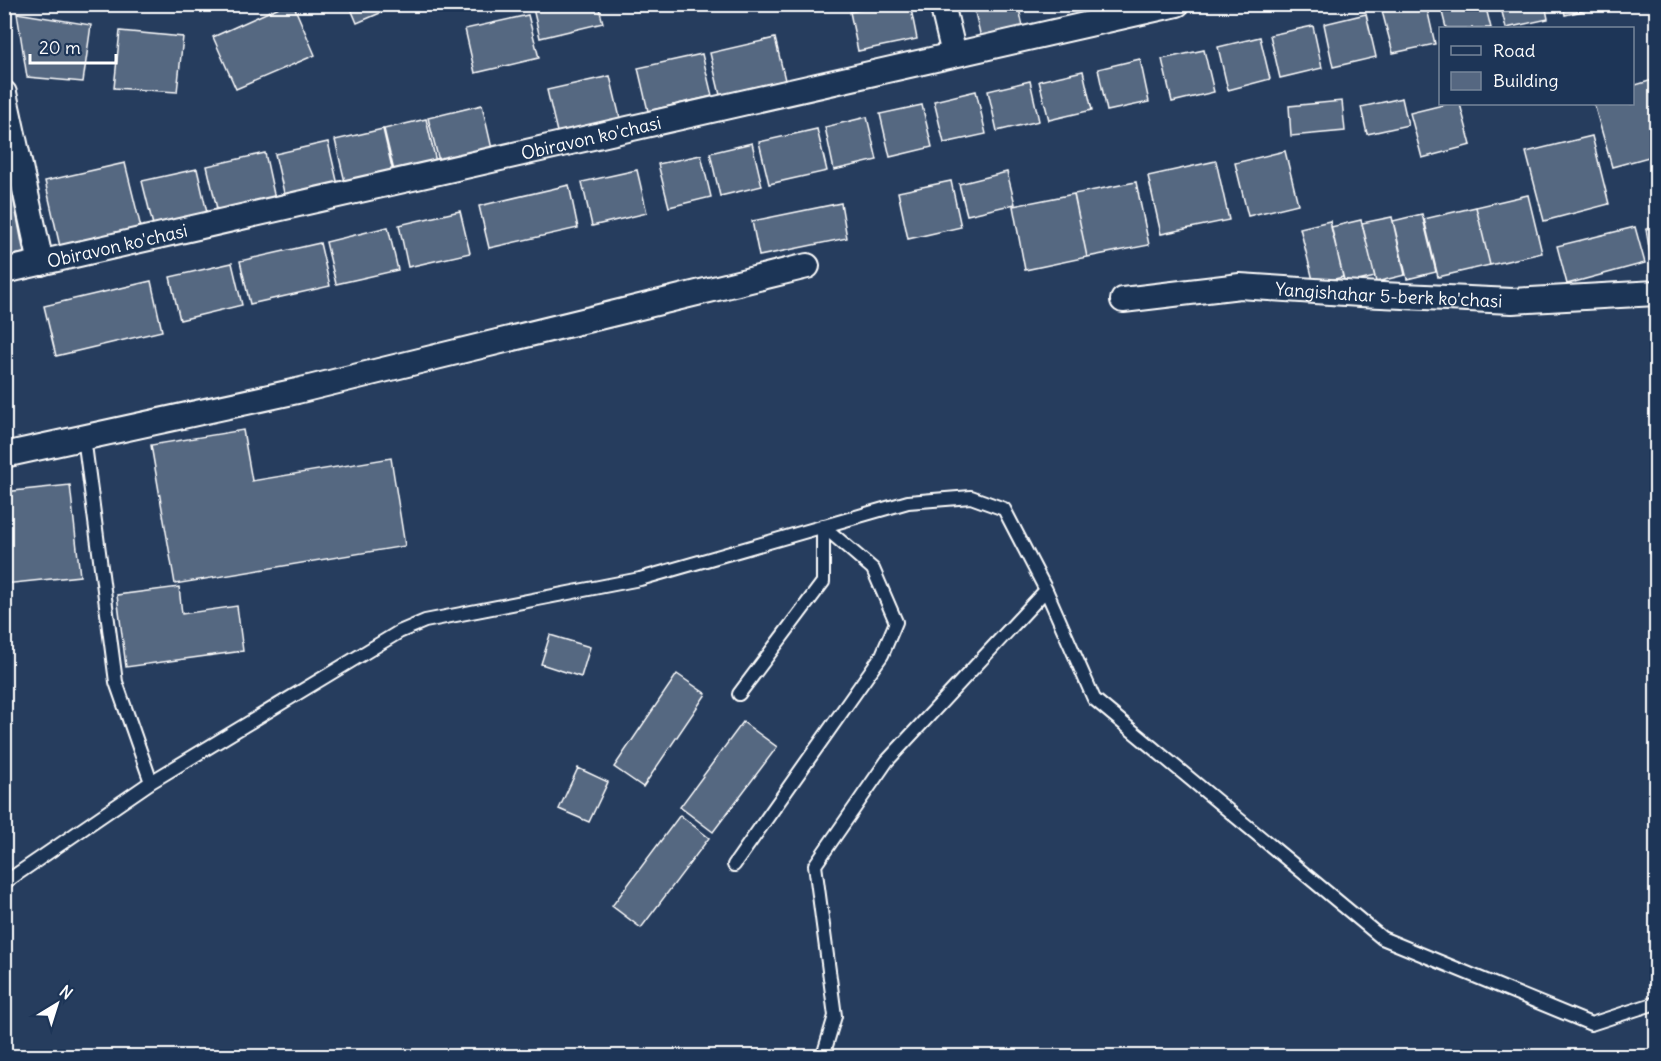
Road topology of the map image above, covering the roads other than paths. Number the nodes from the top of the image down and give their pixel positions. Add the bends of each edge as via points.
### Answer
1 (942, 4) edge
2 (1177, 4) edge
3 (954, 54) junction
4 (4, 93) edge
5 (41, 263) junction
6 (807, 266) dead end
7 (4, 271) edge
8 (1656, 293) edge
9 (1123, 300) dead end
10 (84, 438) junction
11 (4, 455) edge
12 (823, 526) junction
13 (1046, 590) junction
14 (739, 694) dead end
15 (151, 782) junction
16 (734, 865) dead end
17 (4, 883) edge
18 (1656, 1003) edge
19 (823, 1056) edge

1 - 3 street
2 - 3 street, Obiravon ko'chasi
3 - 5 street, Obiravon ko'chasi
4 - 5 street
5 - 7 street, Obiravon ko'chasi
6 - 10 street via 309,388
8 - 9 street, Yangishahar 5-berk ko'chasi via 1512,301 1240,286
10 - 11 street
10 - 15 lane via 116,682
12 - 13 lane via 908,502 971,497 1004,509
12 - 14 lane via 823,582
12 - 15 lane via 639,579 425,621 370,648
12 - 16 lane via 873,569 896,622 882,655
13 - 18 lane via 1094,699 1382,938 1591,1024
13 - 19 lane via 887,761 815,865 835,1016
15 - 17 lane

